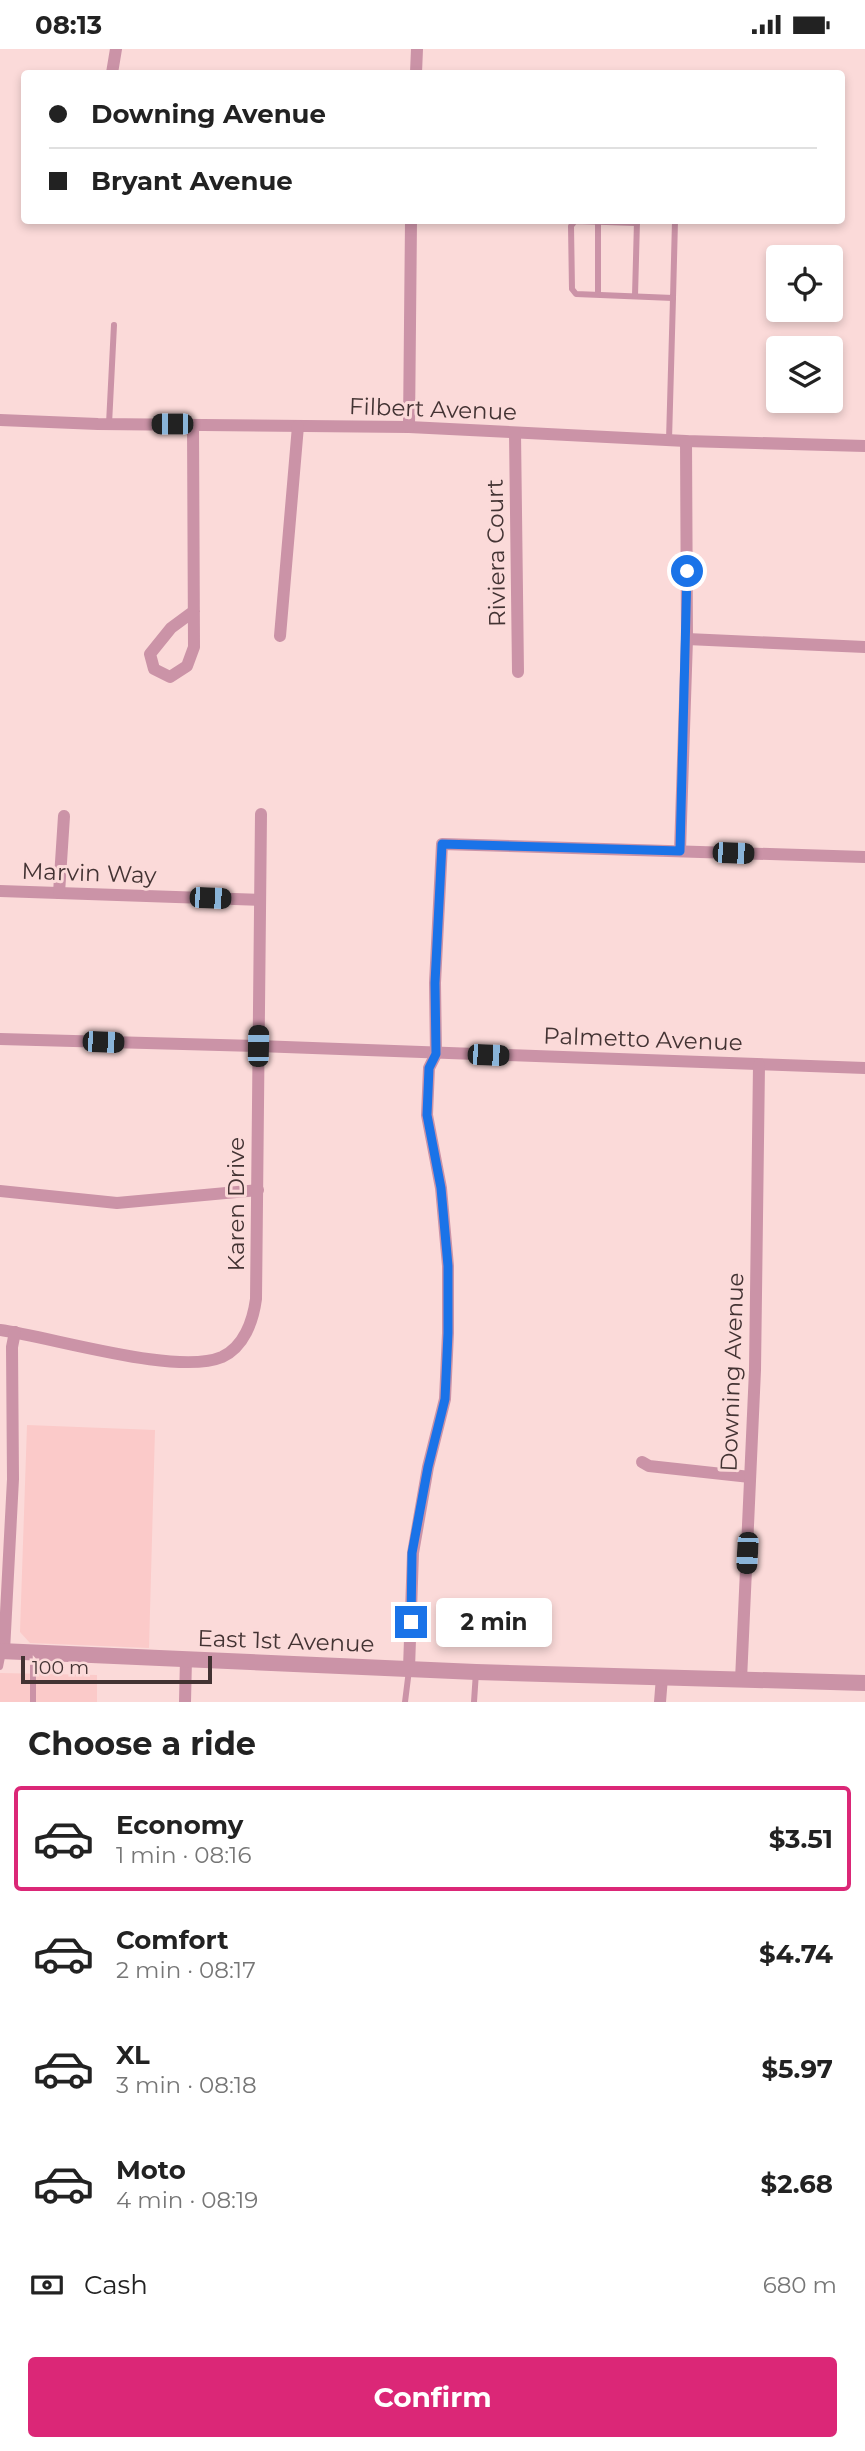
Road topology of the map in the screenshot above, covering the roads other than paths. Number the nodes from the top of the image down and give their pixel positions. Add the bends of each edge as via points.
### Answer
1 (116, 49) edge
2 (418, 49) edge
3 (112, 70) edge
4 (416, 70) edge
5 (411, 224) edge
6 (573, 224) edge
7 (598, 224) edge
8 (637, 224) edge
9 (675, 224) edge
10 (598, 295) junction
11 (635, 296) junction
12 (673, 298) junction
13 (114, 325) dead end
14 (0, 419) edge
15 (109, 424) junction
16 (193, 425) junction
17 (298, 426) junction
18 (409, 427) junction
19 (515, 433) junction
20 (669, 440) junction
21 (686, 441) junction
22 (865, 446) edge
23 (194, 611) junction
24 (279, 636) dead end
25 (687, 639) junction
26 (865, 647) edge
27 (519, 672) dead end
28 (261, 814) dead end
29 (64, 816) dead end
30 (680, 851) junction
31 (865, 857) edge
32 (0, 891) edge
33 (59, 893) junction
34 (261, 900) junction
35 (0, 1039) edge
36 (258, 1046) junction
37 (436, 1054) junction
38 (759, 1065) junction
39 (865, 1068) edge
40 (258, 1190) junction
41 (0, 1191) edge
42 (0, 1331) edge
43 (15, 1332) junction
44 (6, 1418) edge
45 (642, 1462) dead end
46 (750, 1477) junction
47 (5, 1548) edge
48 (2, 1651) edge
49 (33, 1652) junction
50 (186, 1659) junction
51 (0, 1667) edge
52 (410, 1668) junction
53 (476, 1672) junction
54 (662, 1677) junction
55 (741, 1680) junction
56 (865, 1683) edge
57 (33, 1702) edge
58 (185, 1702) edge
59 (405, 1702) edge
60 (474, 1702) edge
61 (660, 1702) edge

1 - 3 street
2 - 4 street
5 - 18 street
6 - 10 lane via 572,289
7 - 10 lane
8 - 11 lane
9 - 12 lane
10 - 11 lane
11 - 12 lane
12 - 20 lane
13 - 15 lane
14 - 15 street, Filbert Avenue
15 - 16 street, Filbert Avenue
16 - 17 street, Filbert Avenue
16 - 23 street
17 - 18 street, Filbert Avenue
17 - 24 street
18 - 19 street, Filbert Avenue
19 - 20 street, Filbert Avenue
19 - 27 street, Riviera Court
20 - 21 street, Filbert Avenue
21 - 22 street, Filbert Avenue
21 - 25 street
23 - 23 street via 171,628 150,654 154,670 170,677 187,666 194,647
25 - 26 street
25 - 30 street
28 - 34 street, Karen Drive
29 - 33 street
30 - 31 street
30 - 37 street via 442,844
32 - 33 street, Marvin Way
33 - 34 street, Marvin Way
34 - 36 street, Karen Drive
35 - 36 street, Palmetto Avenue
36 - 37 street, Palmetto Avenue
36 - 40 street, Karen Drive
37 - 38 street, Palmetto Avenue
37 - 52 street via 429,1068 427,1115 441,1188 448,1333 445,1399 412,1553
38 - 39 street, Palmetto Avenue
38 - 46 street, Downing Avenue
40 - 41 street via 117,1203
40 - 43 street, Karen Drive via 253,1318 240,1341 223,1356 183,1361 133,1356
42 - 43 street, Karen Drive
43 - 44 street
44 - 47 street via 13,1479
45 - 46 street
46 - 55 street, Downing Avenue
47 - 48 street
48 - 49 street, East 1st Avenue
48 - 51 lane
49 - 50 street, East 1st Avenue
49 - 57 lane
50 - 52 street, East 1st Avenue
50 - 58 street
52 - 53 street, East 1st Avenue
52 - 59 lane
53 - 54 street, East 1st Avenue
53 - 60 lane
54 - 55 street, East 1st Avenue
54 - 61 street
55 - 56 street, East 1st Avenue

